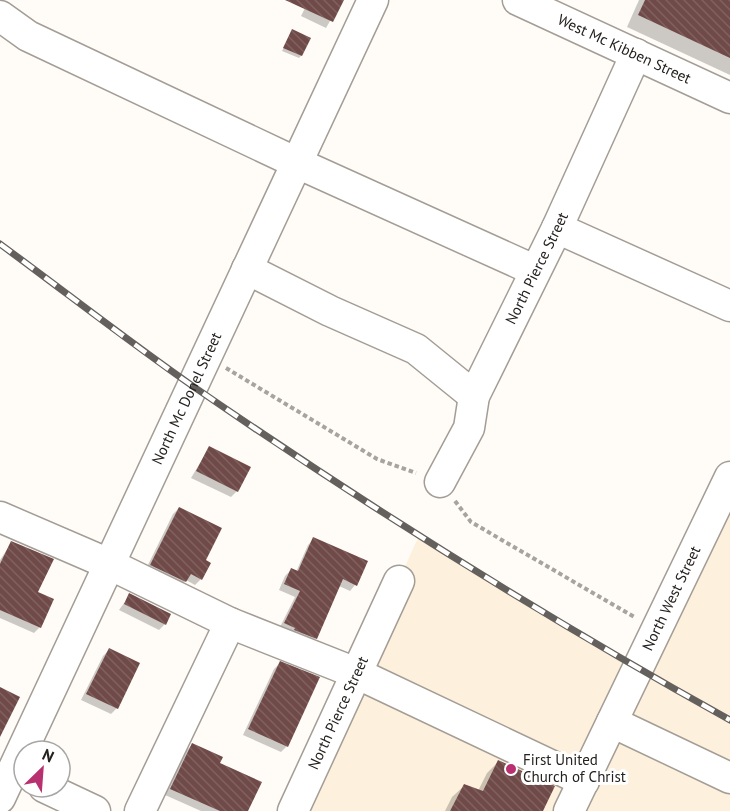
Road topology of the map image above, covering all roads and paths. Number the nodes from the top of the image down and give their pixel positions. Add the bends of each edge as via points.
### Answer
1 (12, 0) edge
2 (373, 0) edge
3 (518, 0) edge
4 (0, 14) edge
5 (636, 54) junction
6 (730, 98) edge
7 (295, 162) junction
8 (557, 228) junction
9 (248, 269) junction
10 (534, 270) junction
11 (730, 306) edge
12 (474, 396) junction
13 (730, 477) edge
14 (440, 482) dead end
15 (0, 517) edge
16 (109, 564) junction
17 (399, 581) dead end
18 (230, 623) junction
19 (356, 674) junction
20 (612, 722) junction
21 (9, 778) edge
22 (730, 778) edge
23 (584, 781) junction
24 (70, 799) edge
25 (95, 811) edge
26 (140, 811) edge
27 (293, 811) edge
28 (569, 811) edge

1 - 4 street
2 - 7 street, North Mc Donel Street
3 - 5 street, West Mc Kibben Street
4 - 7 street via 28,36
5 - 6 street, West Mc Kibben Street
5 - 8 street, North Pierce Street
7 - 9 street, North Mc Donel Street
7 - 10 street
8 - 10 street, North Pierce Street
8 - 11 street
9 - 12 street via 416,349
9 - 16 street, North Mc Donel Street
10 - 12 street, North Pierce Street
12 - 14 street, North Pierce Street via 469,428
13 - 20 street, North West Street
15 - 16 street
16 - 18 street
16 - 21 street, North Mc Donel Street
17 - 19 street, North Pierce Street
18 - 19 street
18 - 26 street
19 - 23 street
19 - 27 street, North Pierce Street
20 - 22 street
20 - 23 street, North West Street
23 - 28 street, North West Street
24 - 25 street

